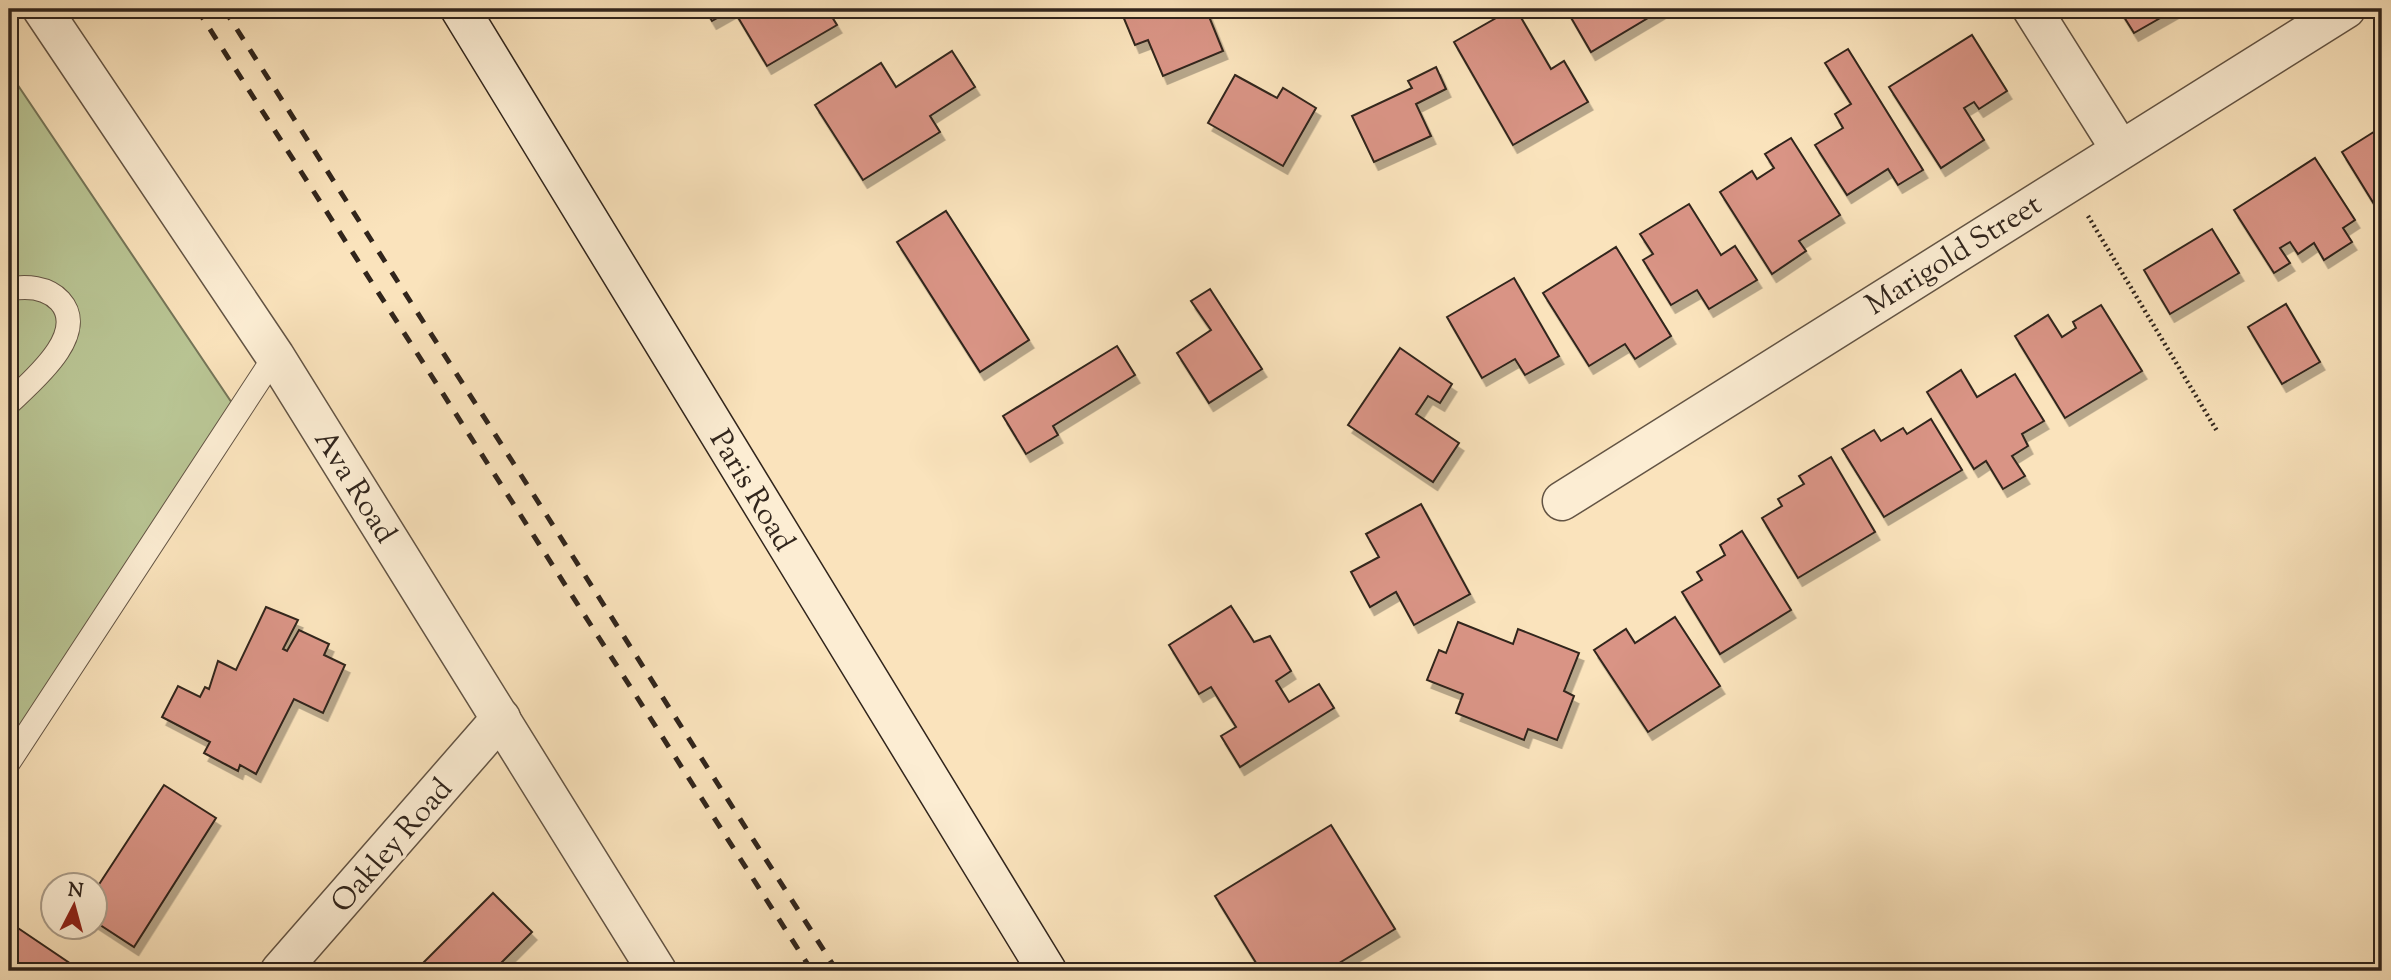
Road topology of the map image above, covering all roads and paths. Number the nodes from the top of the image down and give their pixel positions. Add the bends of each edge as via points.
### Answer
1 (43, 9) edge
2 (460, 9) edge
3 (2032, 9) edge
4 (2346, 9) edge
5 (2120, 149) junction
6 (2068, 182) junction
7 (9, 289) edge
8 (275, 356) junction
9 (9, 403) edge
10 (2217, 431) dead end
11 (1562, 501) dead end
12 (501, 718) junction
13 (9, 762) edge
14 (280, 971) edge
15 (657, 971) edge
16 (1047, 971) edge

1 - 8 street, Ava Road
2 - 16 street, Paris Road
3 - 5 street
4 - 5 street, Marigold Street
5 - 6 street, Marigold Street
6 - 10 path
6 - 11 street, Marigold Street
7 - 9 lane via 44,290 54,295 69,321 59,351
8 - 12 street, Ava Road
8 - 13 lane
12 - 14 street, Oakley Road
12 - 15 street, Ava Road

